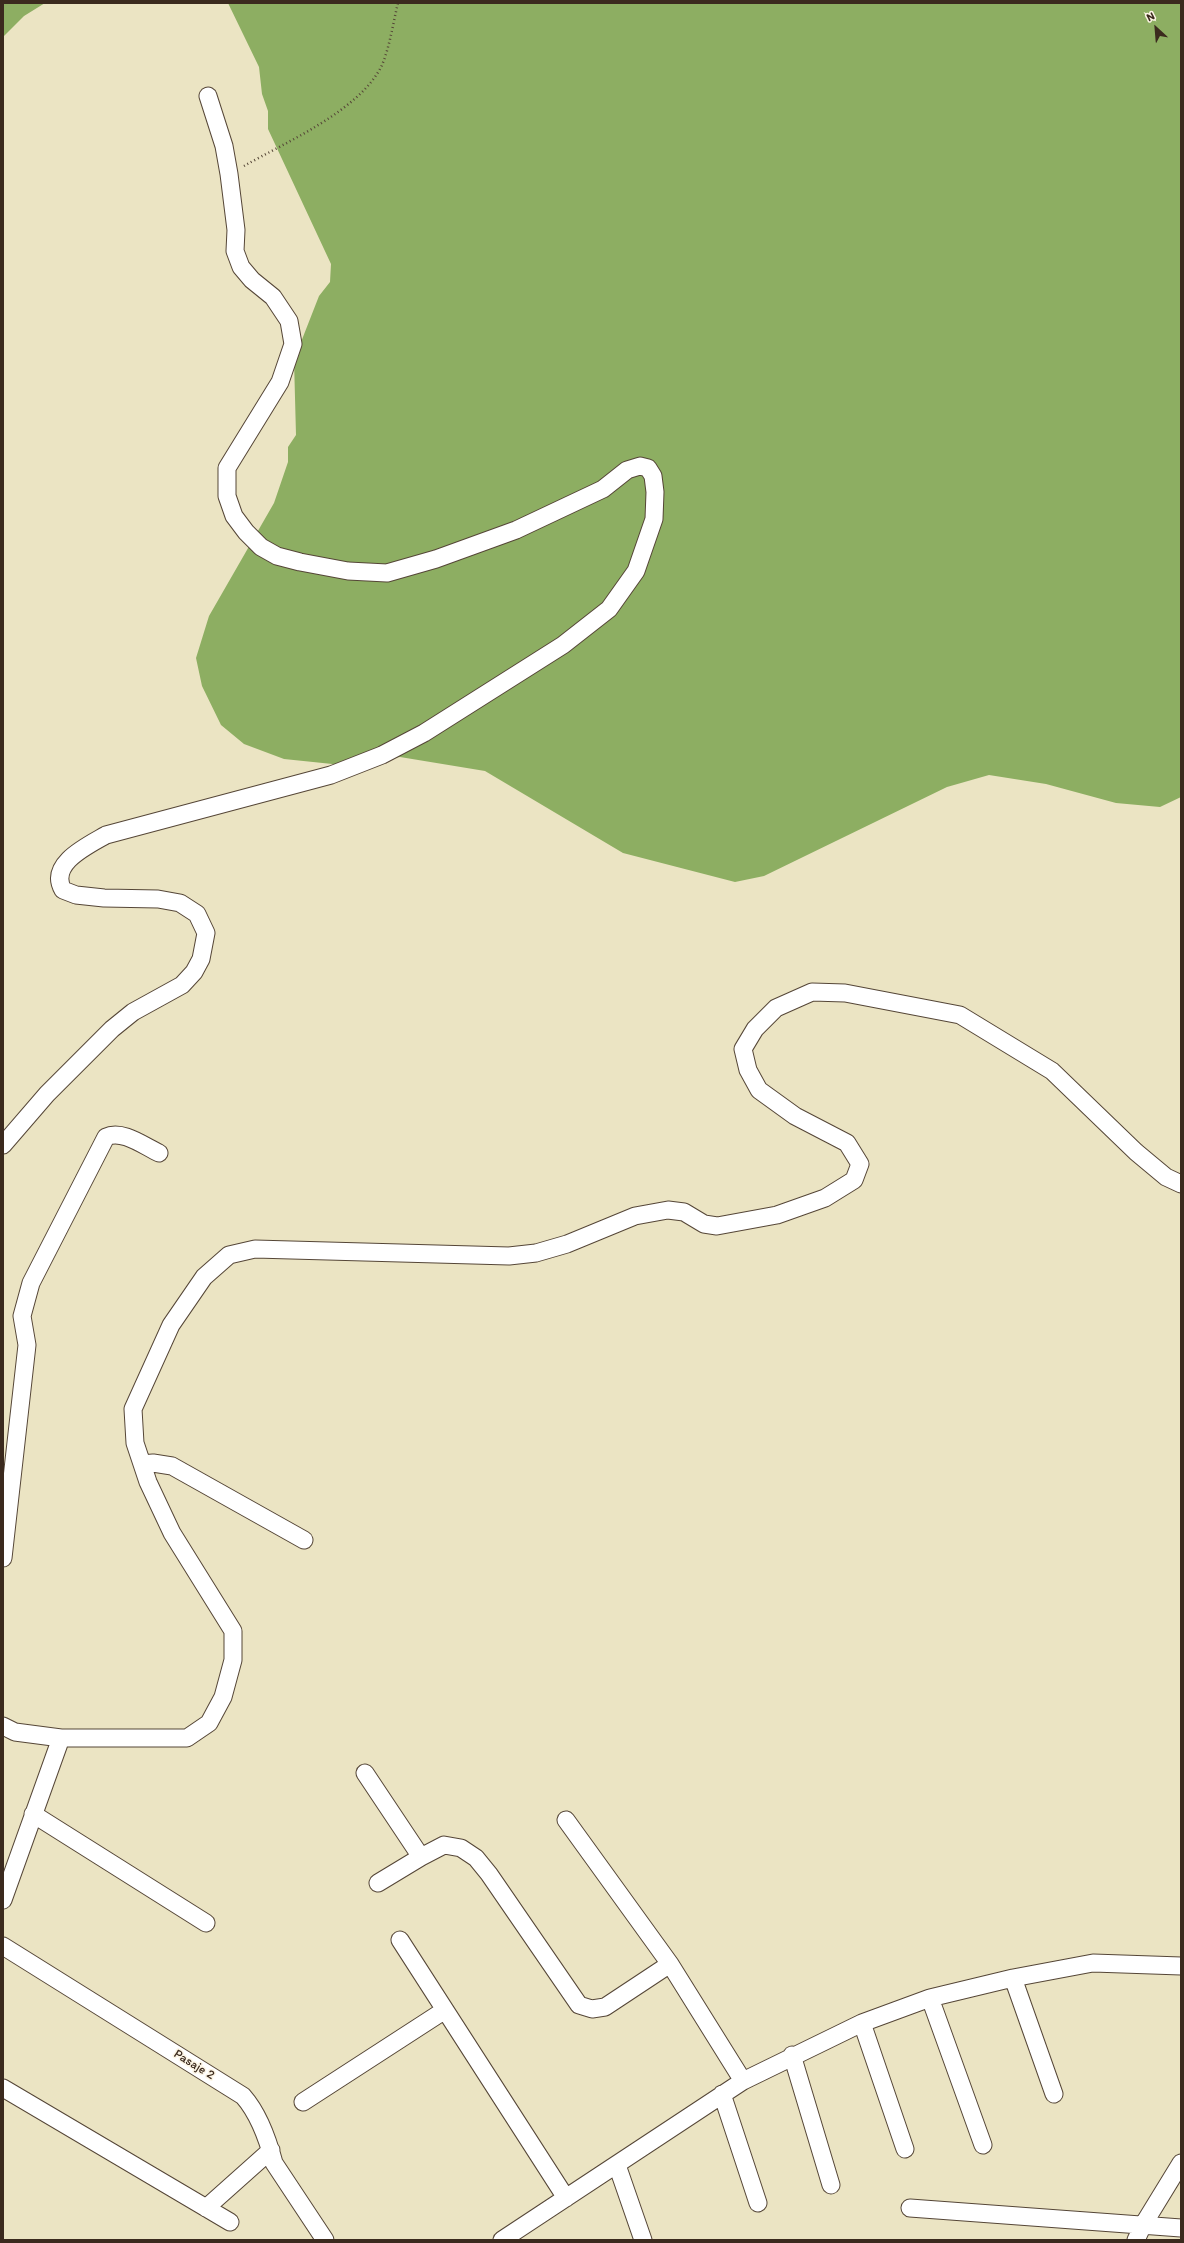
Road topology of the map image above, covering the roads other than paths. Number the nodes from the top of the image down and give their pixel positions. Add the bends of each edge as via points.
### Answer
1 (208, 96) dead end
2 (3, 1145) edge
3 (159, 1154) dead end
4 (1181, 1184) edge
5 (142, 1464) junction
6 (304, 1540) dead end
7 (3, 1558) edge
8 (3, 1726) edge
9 (61, 1738) junction
10 (365, 1772) dead end
11 (32, 1814) junction
12 (566, 1820) dead end
13 (421, 1857) junction
14 (378, 1883) dead end
15 (3, 1900) edge
16 (206, 1923) dead end
17 (400, 1940) dead end
18 (3, 1946) edge
19 (670, 1964) junction
20 (1181, 1966) edge
21 (1013, 1978) junction
22 (930, 1998) junction
23 (445, 2010) junction
24 (862, 2023) junction
25 (792, 2056) junction
26 (743, 2081) junction
27 (3, 2088) edge
28 (722, 2094) junction
29 (1054, 2094) dead end
30 (302, 2102) dead end
31 (983, 2145) dead end
32 (905, 2149) dead end
33 (271, 2150) junction
34 (1181, 2163) edge
35 (617, 2165) junction
36 (831, 2185) dead end
37 (566, 2198) junction
38 (758, 2203) dead end
39 (206, 2208) junction
40 (910, 2208) dead end
41 (230, 2222) dead end
42 (1181, 2228) edge
43 (1140, 2233) edge
44 (325, 2240) edge
45 (502, 2240) edge
46 (643, 2240) edge

1 - 2 street via 224,146 229,174 236,230 235,251 241,267 252,280 274,297 289,321 293,344 280,382 227,468 227,496 234,516 261,547 277,556 300,562 348,571 387,573 436,559 516,530 603,489 627,470 640,466 648,468 654,476 654,520 636,571 609,608 563,645 424,733 382,755 331,775 106,835 80,849 59,873 58,882 63,890 76,895 158,899 180,903 197,914 206,933 201,959 194,972 182,985 133,1012 112,1029 47,1094
3 - 7 street via 122,1135 113,1134 106,1137 30,1283 22,1316 27,1344
4 - 5 street via 1166,1177 1136,1152 1052,1071 960,1015 845,993 812,992 776,1008 755,1029 743,1049 746,1063 759,1090 795,1116 847,1143 860,1164 854,1180 825,1198 777,1215 717,1226 704,1224 684,1212 668,1210 635,1216 536,1253 509,1256 255,1249 229,1255 204,1277 171,1325 141,1387 132,1409 135,1443
5 - 6 street via 172,1466
5 - 9 street via 172,1533 233,1631 233,1660 223,1697 209,1723 187,1738
8 - 9 street via 15,1732
9 - 11 street
10 - 13 street
11 - 15 street
11 - 16 street
12 - 19 street
13 - 14 street
13 - 19 street via 444,1845 461,1848 476,1858 579,2004 592,2009 605,2007
17 - 23 street
18 - 33 street, Pasaje 2 via 242,2096 251,2105
19 - 26 street
20 - 21 street via 1092,1963
21 - 22 street
21 - 29 street
22 - 24 street
22 - 31 street
23 - 30 street
23 - 37 street
24 - 25 street
24 - 32 street
25 - 26 street
25 - 36 street
26 - 28 street
27 - 39 street
28 - 35 street
28 - 38 street
33 - 39 street
33 - 44 street, Pasaje 2 via 274,2163
34 - 43 street
35 - 37 street
35 - 46 street
37 - 45 street
39 - 41 street
40 - 43 street
42 - 43 street

